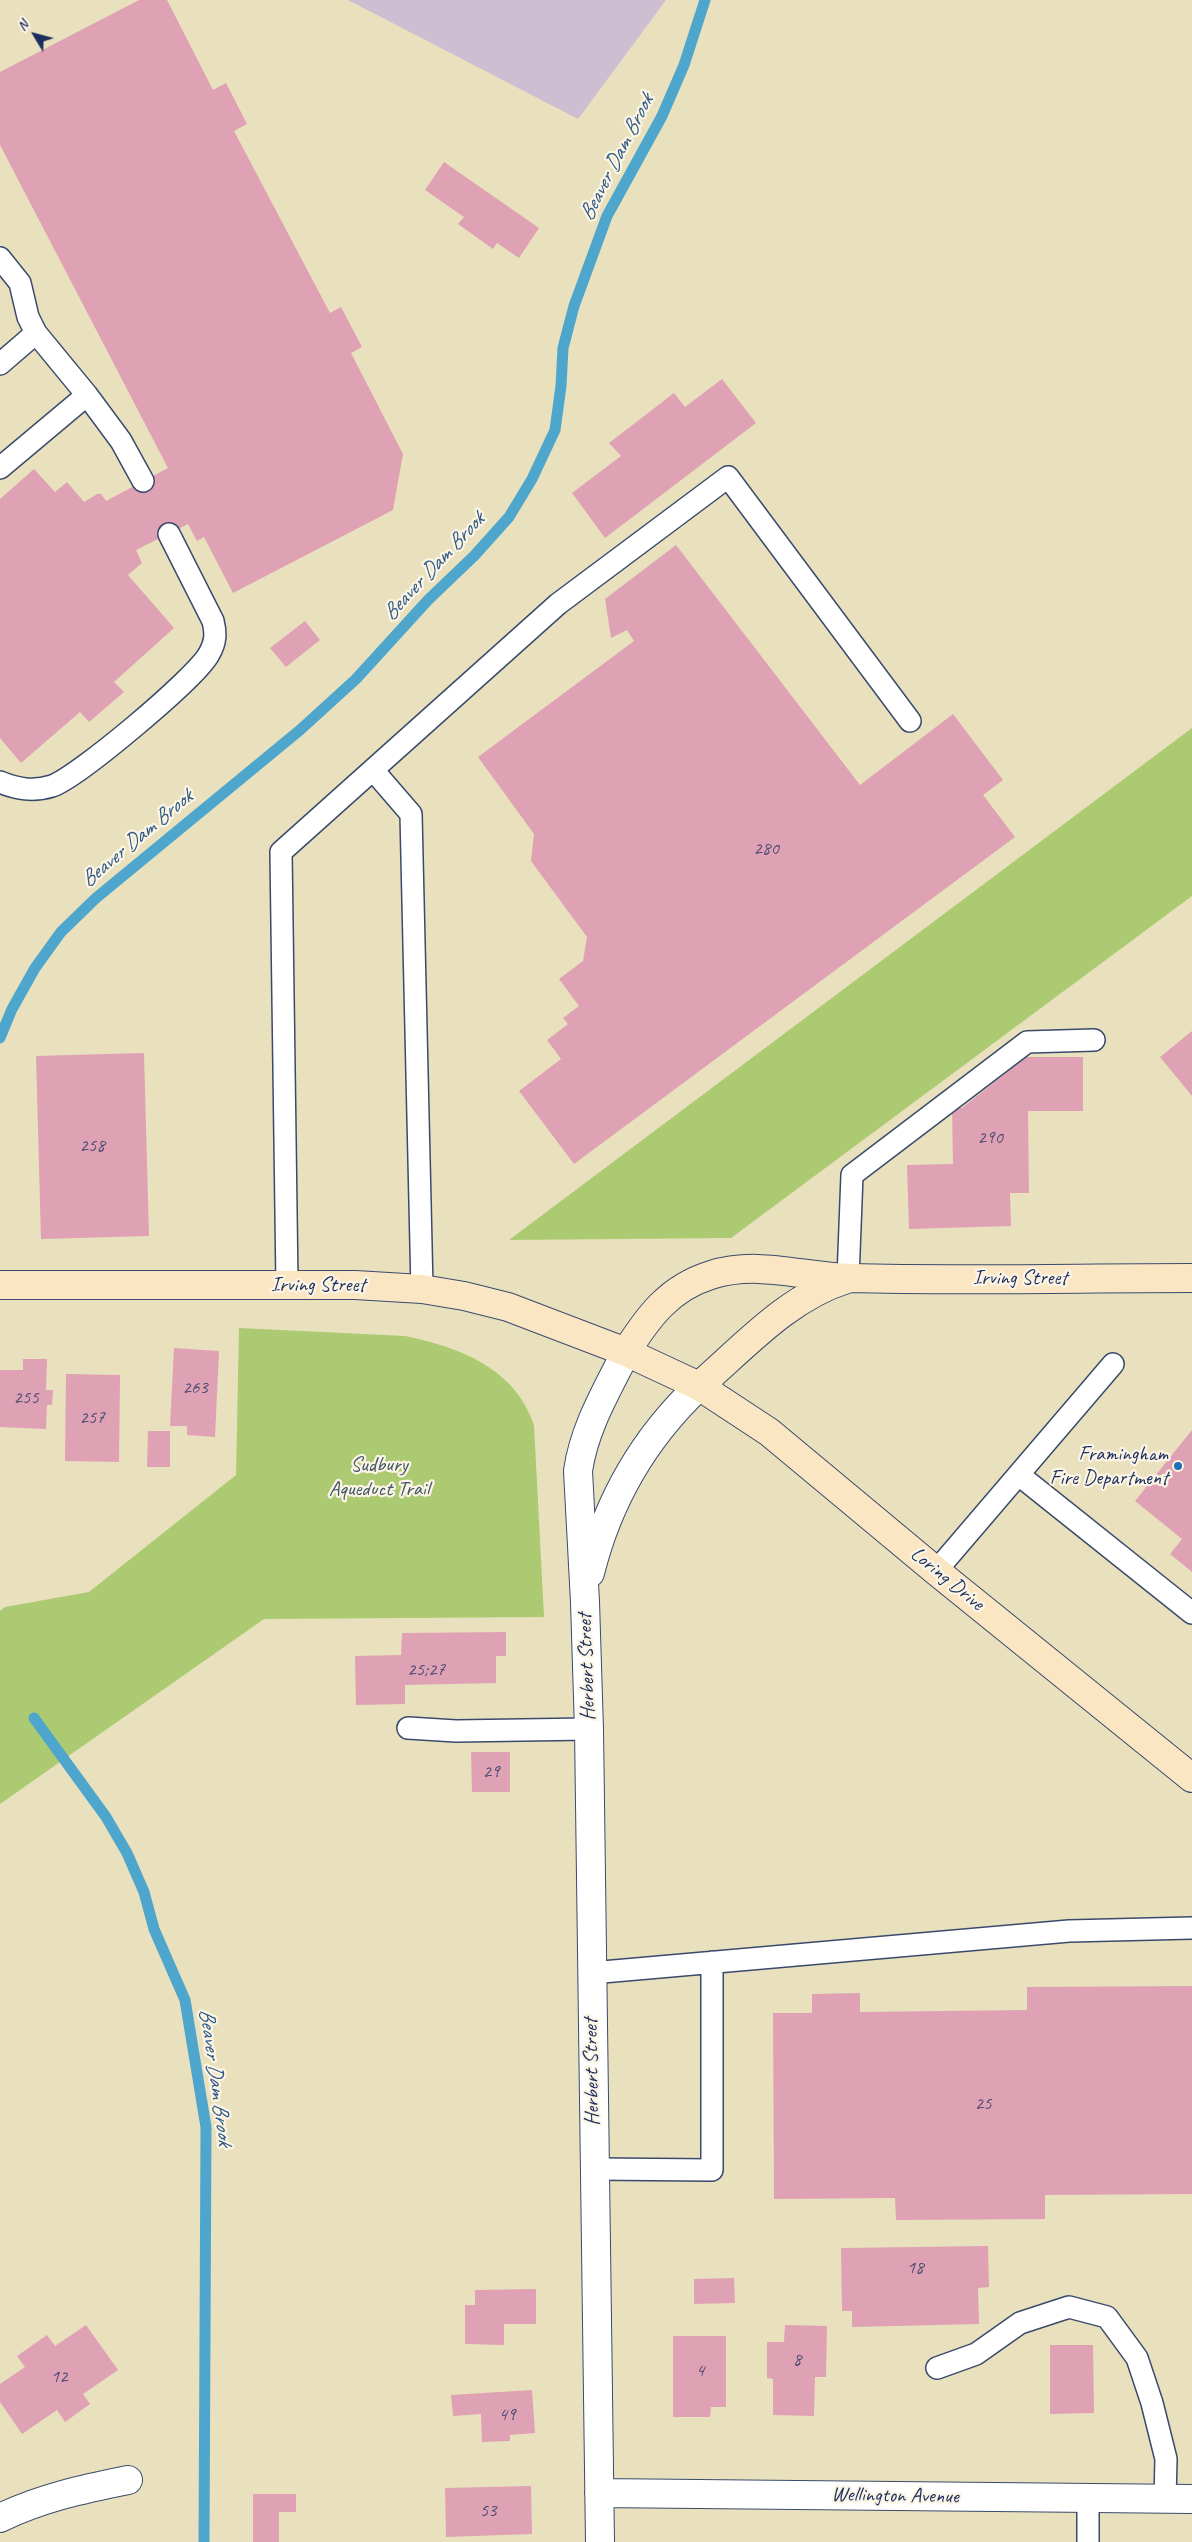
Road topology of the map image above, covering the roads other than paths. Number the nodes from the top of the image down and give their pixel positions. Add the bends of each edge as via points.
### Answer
1 (0, 258) edge
2 (36, 333) junction
3 (0, 364) edge
4 (87, 394) junction
5 (0, 468) edge
6 (143, 481) dead end
7 (169, 534) dead end
8 (910, 721) dead end
9 (373, 770) junction
10 (0, 782) edge
11 (1094, 1040) dead end
12 (848, 1278) junction
13 (1192, 1278) edge
14 (287, 1284) junction
15 (0, 1285) edge
16 (422, 1289) junction
17 (626, 1352) junction
18 (1113, 1364) dead end
19 (699, 1386) junction
20 (1019, 1475) junction
21 (936, 1571) junction
22 (585, 1602) junction
23 (1192, 1613) edge
24 (408, 1728) dead end
25 (589, 1729) junction
26 (1192, 1778) edge
27 (1192, 1928) edge
28 (712, 1962) junction
29 (591, 1972) junction
30 (594, 2169) junction
31 (937, 2368) dead end
32 (128, 2480) dead end
33 (599, 2493) junction
34 (1088, 2498) junction
35 (1165, 2499) junction
36 (1192, 2499) edge
37 (0, 2518) edge
38 (600, 2542) edge
39 (1088, 2542) edge

1 - 2 lane via 20,283 28,317
2 - 3 lane
2 - 4 lane
4 - 5 lane
4 - 6 lane via 122,442
7 - 10 lane via 213,621 216,632 209,654 191,677 66,779 40,789 24,790
8 - 9 lane via 728,477 558,604
9 - 14 lane via 281,852
9 - 16 lane via 411,814
11 - 12 lane via 1027,1042 852,1175
12 - 13 street, Irving Street
12 - 17 street, Irving Street via 762,1268 710,1276 680,1290 654,1311
12 - 19 street, Irving Street via 828,1285 797,1303
14 - 15 street, Irving Street
14 - 16 street, Irving Street
16 - 17 street, Irving Street via 508,1307
17 - 19 street, Irving Street
17 - 22 street, Herbert Street via 592,1420 580,1454 578,1489
18 - 20 lane
19 - 21 street, Loring Drive via 770,1432
19 - 22 street, Herbert Street via 657,1432 620,1489 595,1554
20 - 21 lane
20 - 23 lane
21 - 26 street, Loring Drive
22 - 25 street, Herbert Street
24 - 25 lane via 456,1731
25 - 29 street, Herbert Street
27 - 28 lane via 1068,1931
28 - 29 lane
28 - 30 lane via 712,2170
29 - 30 street, Herbert Street
30 - 33 street, Herbert Street
31 - 35 lane via 976,2354 1020,2323 1069,2307 1107,2316 1137,2358 1152,2403 1166,2459
32 - 37 street via 76,2490
33 - 34 street, Wellington Avenue
33 - 38 street, Herbert Street
34 - 35 street, Wellington Avenue
34 - 39 lane
35 - 36 street, Wellington Avenue

